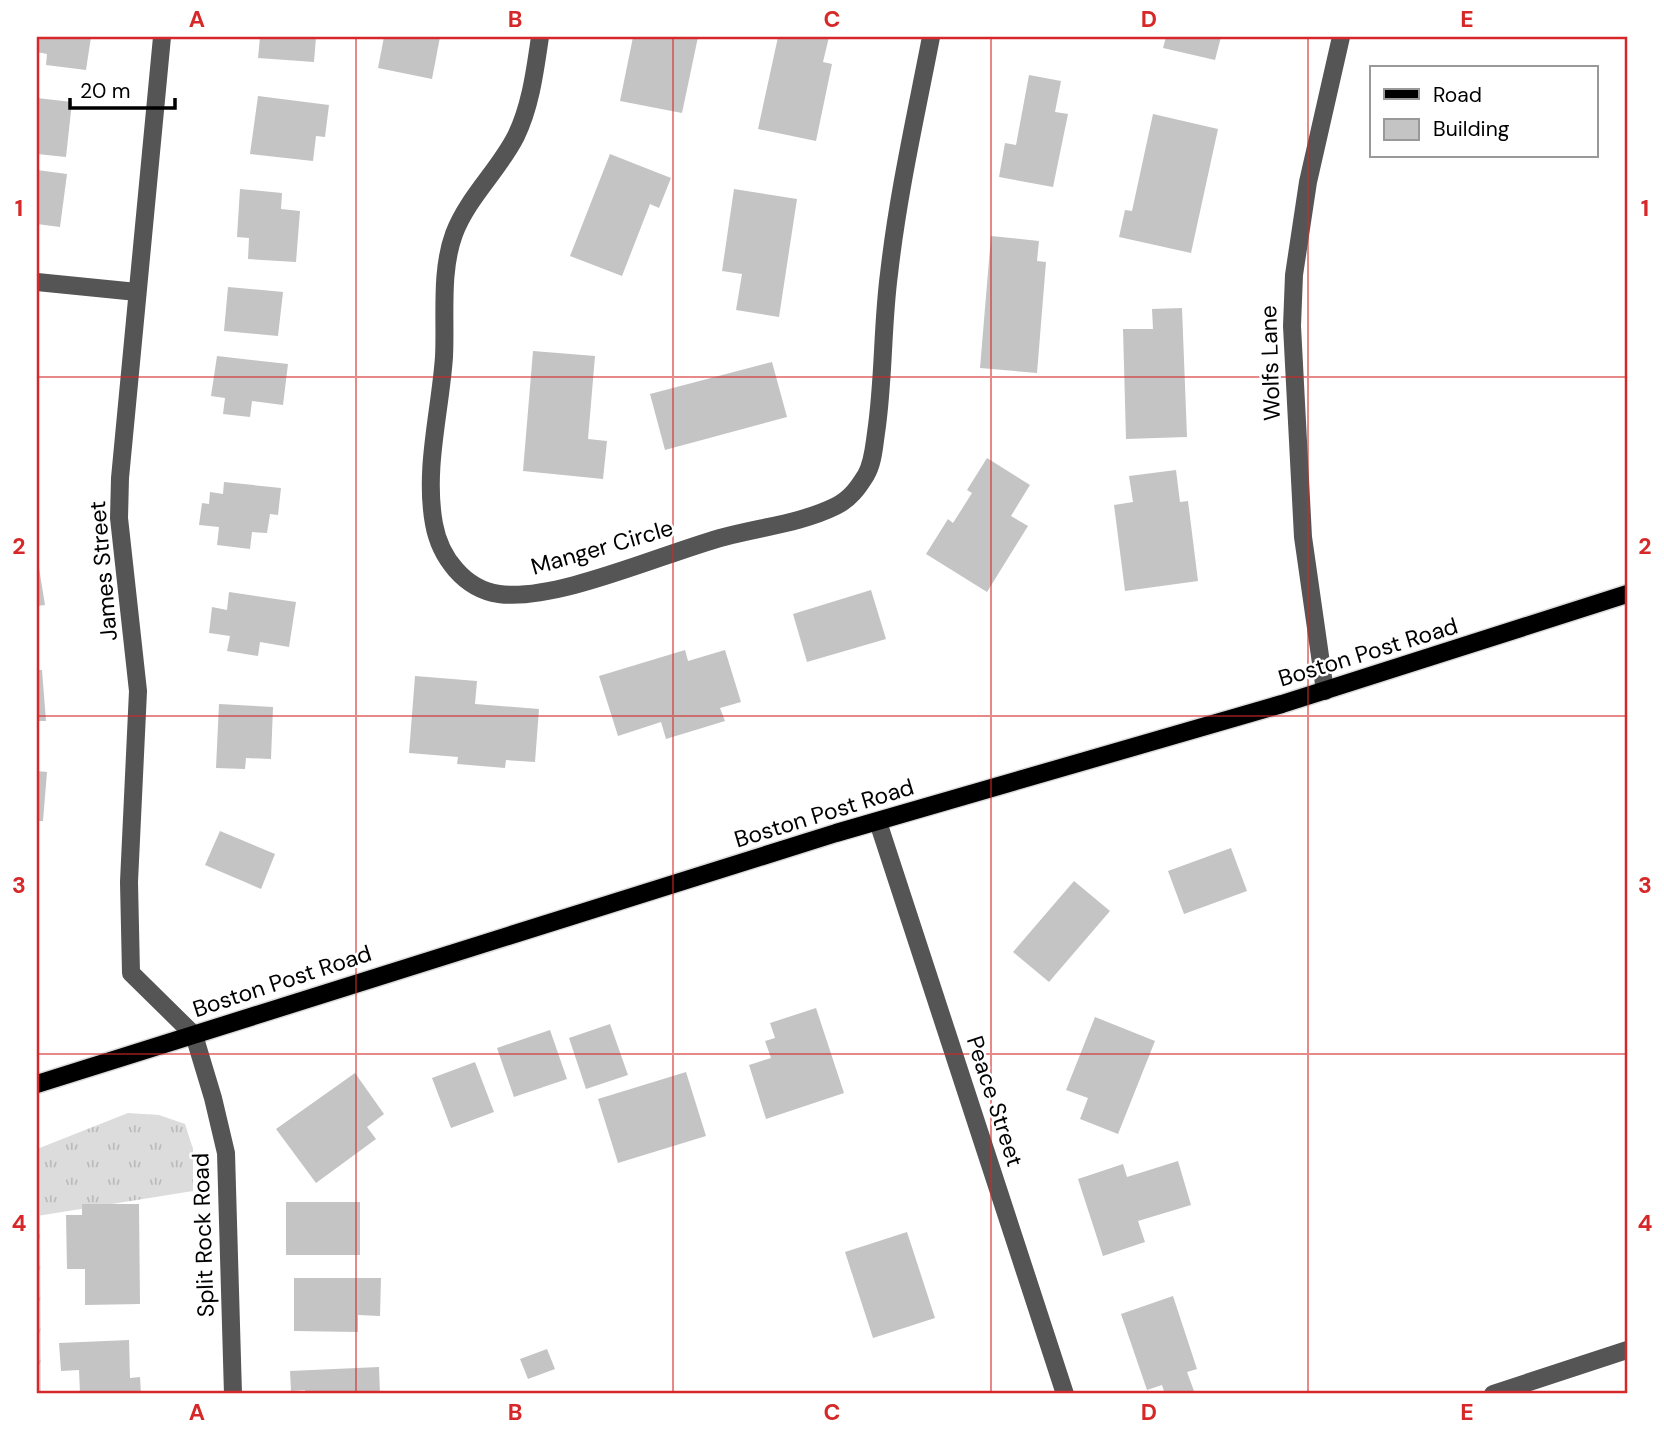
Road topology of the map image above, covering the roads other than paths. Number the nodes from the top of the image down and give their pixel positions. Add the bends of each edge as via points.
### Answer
1 (162, 37) edge
2 (540, 37) edge
3 (931, 37) edge
4 (1340, 37) edge
5 (37, 282) edge
6 (137, 292) junction
7 (1627, 594) edge
8 (1325, 691) junction
9 (878, 822) junction
10 (194, 1035) junction
11 (37, 1084) edge
12 (1627, 1350) edge
13 (233, 1394) edge
14 (1065, 1394) edge
15 (1493, 1394) edge

1 - 6 street, James Street
2 - 3 street, Manger Circle via 517,135 471,201 449,254 432,477 433,519 443,555 458,572 495,594 520,595 563,587 723,537 801,519 837,506 854,494 869,471 874,452 888,275
4 - 8 street, Wolfs Lane via 1308,182 1294,275 1292,326 1303,537
5 - 6 street
6 - 10 street, James Street via 118,519 138,691 129,883 131,973
7 - 8 main road, Boston Post Road
8 - 9 main road, Boston Post Road
9 - 10 main road, Boston Post Road
9 - 14 street, Peace Street
10 - 11 main road, Boston Post Road
10 - 13 street, Split Rock Road via 226,1153
12 - 15 street

